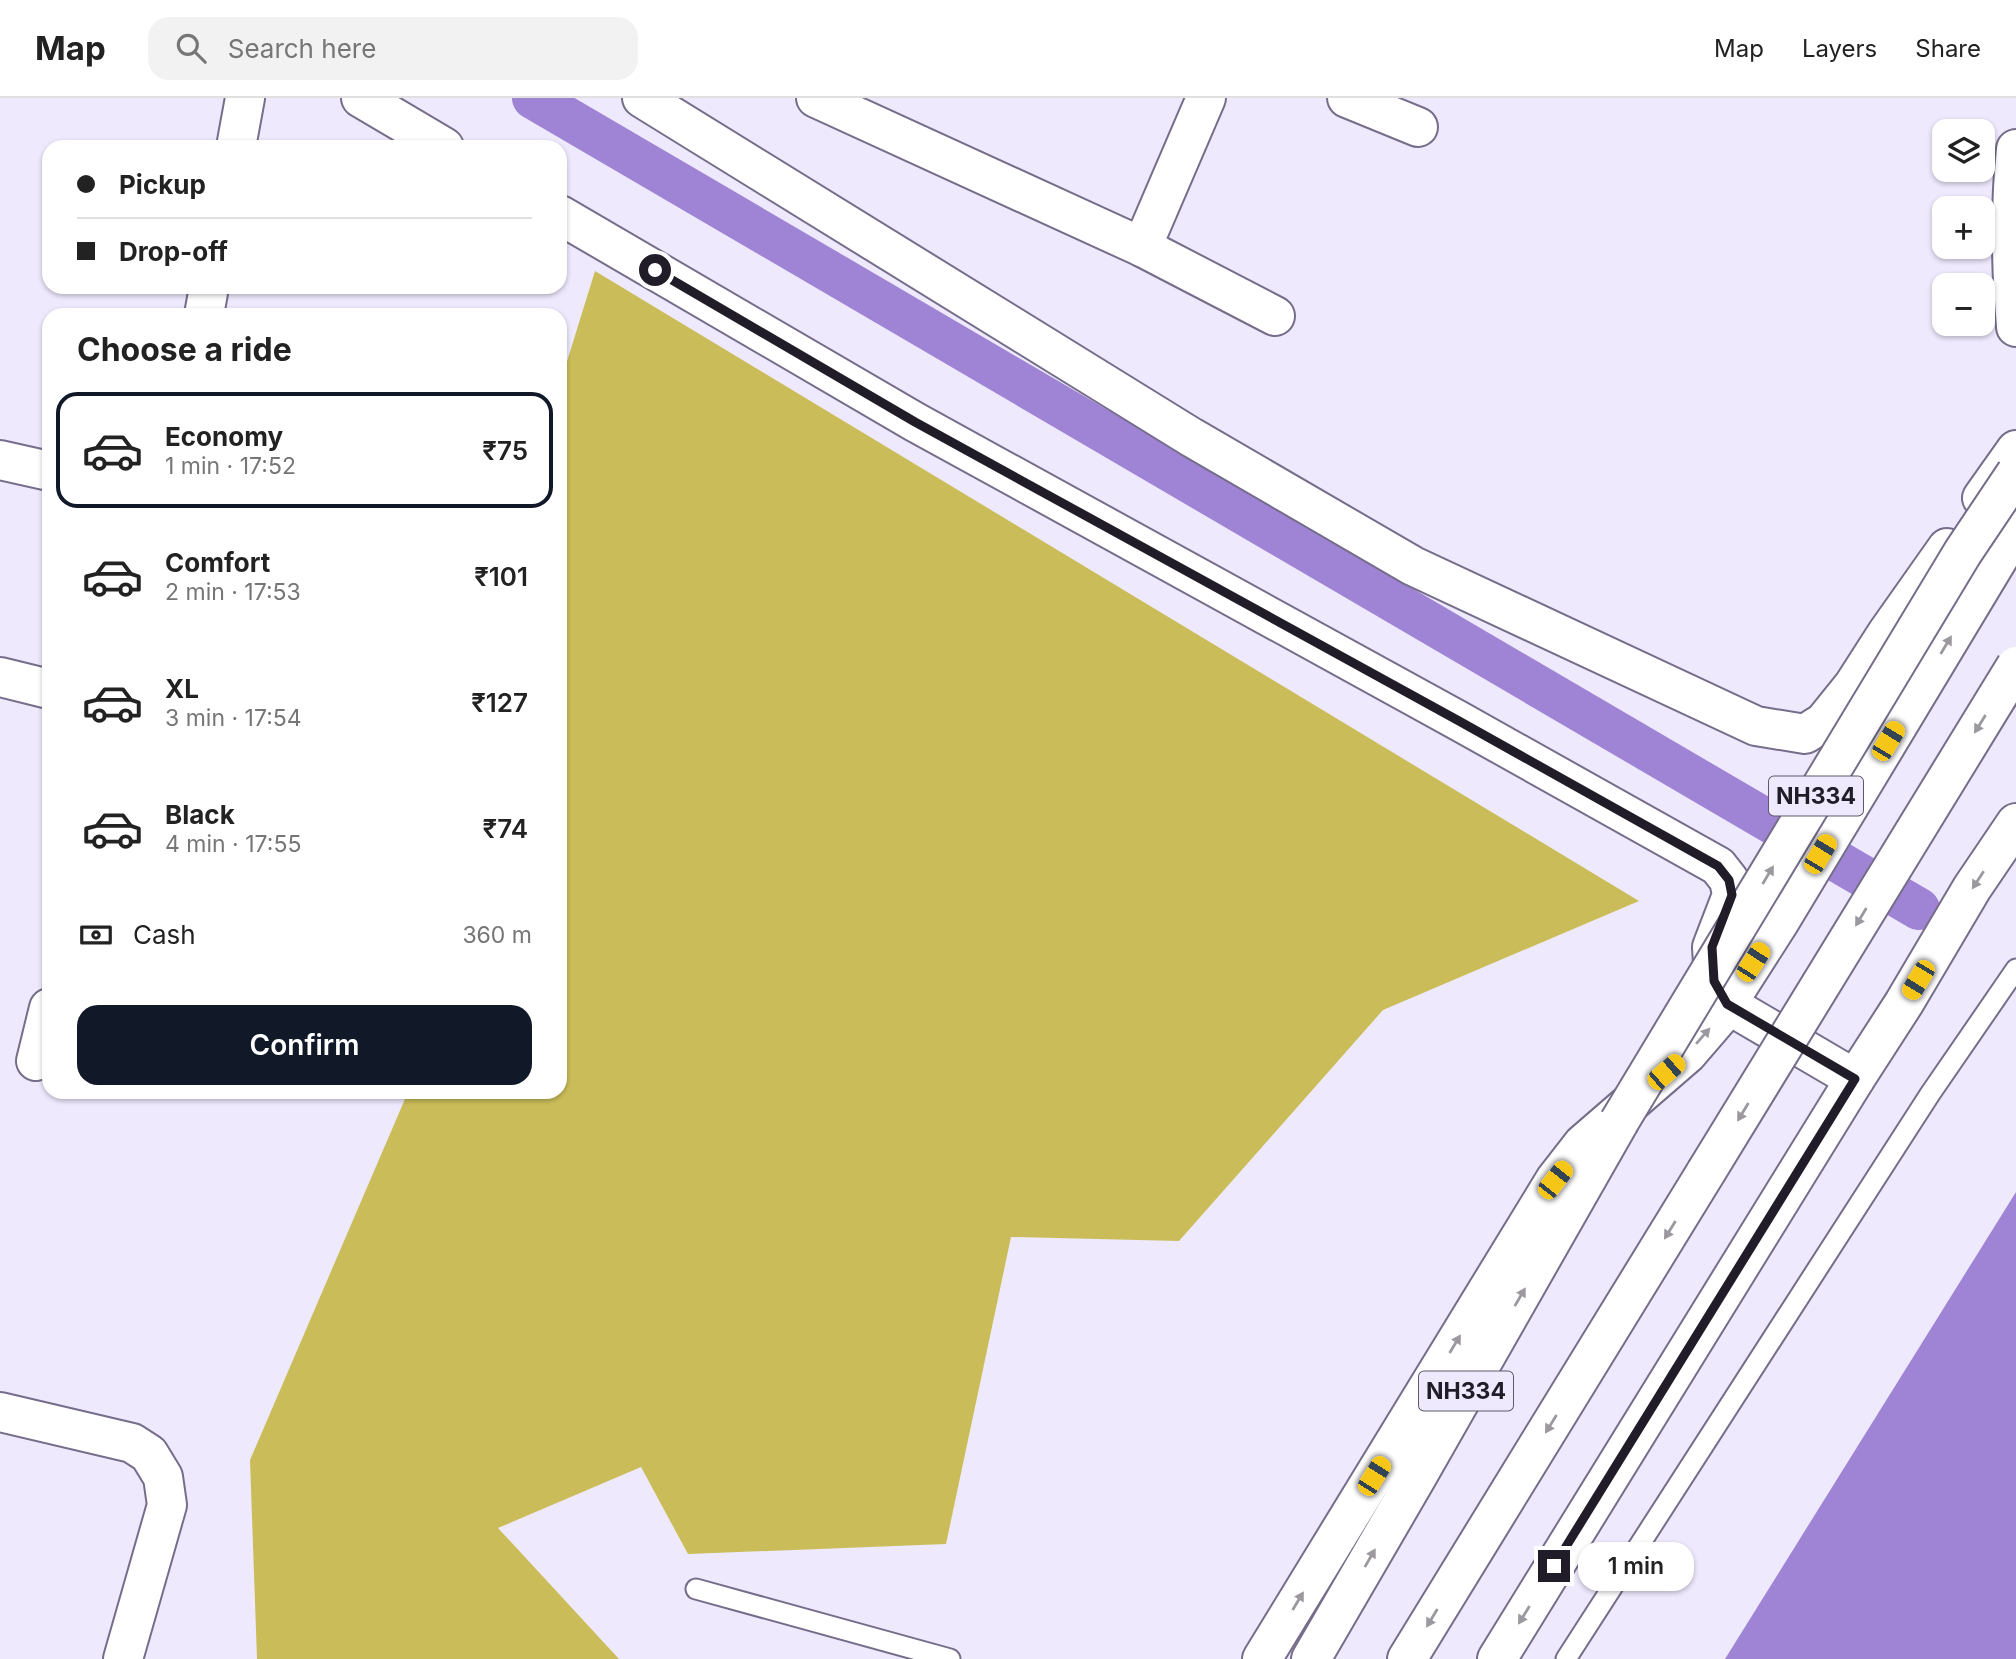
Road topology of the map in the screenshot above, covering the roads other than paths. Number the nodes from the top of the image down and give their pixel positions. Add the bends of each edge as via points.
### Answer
1 (245, 98) edge
2 (361, 98) edge
3 (642, 98) edge
4 (816, 98) edge
5 (1206, 98) edge
6 (1347, 98) edge
7 (1418, 127) dead end
8 (237, 140) edge
9 (432, 140) edge
10 (2016, 149) edge
11 (567, 219) edge
12 (1142, 247) junction
13 (1275, 316) dead end
14 (2016, 327) edge
15 (2016, 450) edge
16 (0, 460) edge
17 (42, 469) edge
18 (2016, 473) edge
19 (2016, 529) edge
20 (2016, 666) edge
21 (0, 677) edge
22 (42, 688) edge
23 (2016, 823) edge
24 (2016, 969) edge
25 (1727, 1004) junction
26 (42, 1036) edge
27 (36, 1060) dead end
28 (1855, 1079) junction
29 (0, 1412) edge
30 (696, 1589) dead end
31 (124, 1659) edge
32 (950, 1659) edge
33 (1262, 1659) edge
34 (1311, 1659) edge
35 (1407, 1659) edge
36 (1497, 1659) edge
37 (1566, 1659) edge

1 - 8 main road
2 - 9 main road
3 - 15 main road via 1191,437 1413,566 1756,726 1805,734 1824,722
4 - 12 main road
5 - 12 main road
6 - 7 main road
10 - 14 main road via 2012,247
11 - 25 main road via 915,422 1718,866 1729,880 1732,895 1712,947 1714,981
12 - 13 main road
16 - 17 main road
34 -> 18 main road, NH334, bridge via 1619,1122 1963,552
25 -> 19 main road
20 -> 35 main road, bridge
21 - 22 main road
23 -> 28 main road
24 - 37 lane via 1930,1094
25 - 28 main road
33 -> 25 main road via 1555,1180 1583,1144 1687,1054
26 - 27 main road
28 -> 36 main road
29 - 31 main road via 132,1443 149,1454 163,1476 167,1505
30 - 32 lane

